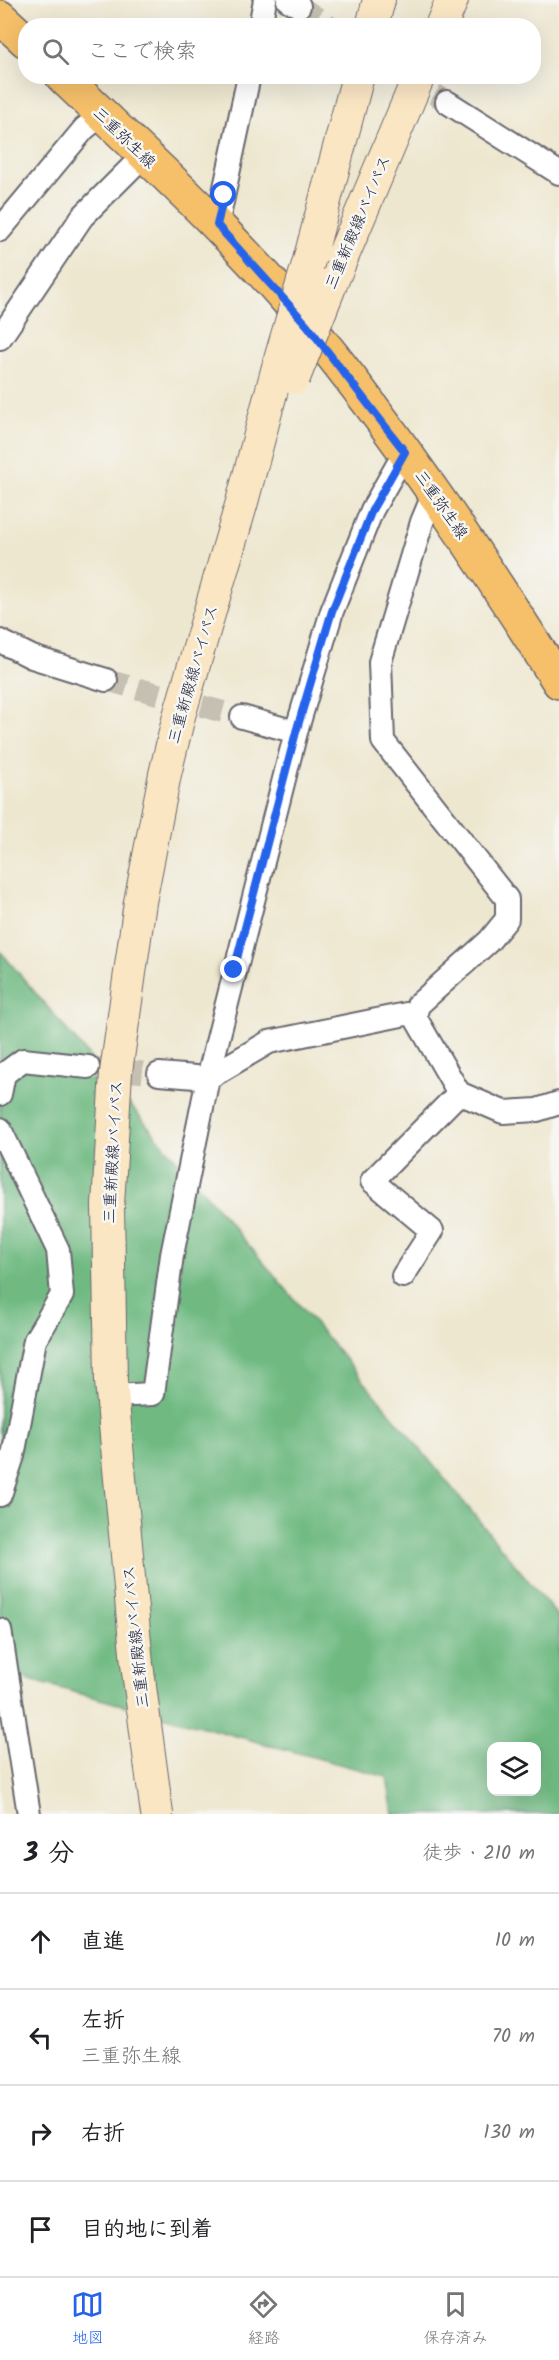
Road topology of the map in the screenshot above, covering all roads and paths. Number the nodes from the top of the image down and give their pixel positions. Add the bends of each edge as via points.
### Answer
1 (265, 0) edge
2 (379, 0) edge
3 (452, 0) edge
4 (0, 17) edge
5 (262, 18) edge
6 (374, 18) edge
7 (444, 18) edge
8 (18, 34) edge
9 (70, 84) edge
10 (247, 84) edge
11 (356, 84) edge
12 (416, 84) edge
13 (447, 102) tunnel mouth
14 (102, 114) junction
15 (144, 155) junction
16 (559, 173) edge
17 (217, 225) junction
18 (0, 230) edge
19 (0, 338) edge
20 (287, 371) junction
21 (405, 452) junction
22 (434, 493) junction
23 (0, 641) edge
24 (106, 680) tunnel mouth
25 (559, 682) edge
26 (242, 717) tunnel mouth
27 (296, 732) junction
28 (416, 1012) junction
29 (88, 1067) tunnel mouth
30 (159, 1074) tunnel mouth
31 (208, 1078) junction
32 (459, 1093) junction
33 (0, 1094) edge
34 (559, 1103) edge
35 (0, 1129) edge
36 (403, 1276) dead end
37 (112, 1395) junction
38 (0, 1495) edge
39 (0, 1630) edge
40 (29, 1814) edge
41 (157, 1814) edge

1 - 5 street
2 - 6 main road
3 - 7 main road
4 - 8 main road
9 - 14 main road, 三重弥生線
10 - 17 street
11 - 20 main road, 三重新殿線バイパス, bridge via 310,257
12 - 20 main road, 三重新殿線バイパス, bridge via 331,284
13 - 16 street
14 - 15 main road, 三重弥生線
14 - 18 street via 84,129
15 - 17 main road, 三重弥生線
15 - 19 street via 82,217
17 - 21 main road, 三重弥生線 via 307,325
20 - 37 main road, 三重新殿線バイパス via 242,502 179,716 136,924 116,1072 108,1204
21 - 22 main road, 三重弥生線
21 - 27 street via 372,510 332,611
22 - 25 main road, 三重弥生線
22 - 28 street via 380,662 383,741 507,899 507,919 489,941 418,1005
23 - 24 street via 32,657
26 - 27 street
27 - 31 street
28 - 31 street via 269,1042
28 - 32 street via 415,1017
29 - 33 street via 23,1060 4,1074
30 - 31 street
31 - 37 street via 172,1255 153,1394
32 - 34 street via 503,1112 537,1110
32 - 36 street via 372,1181 432,1231
35 - 38 street via 57,1250 62,1295 35,1340 13,1456
37 - 41 main road, 三重新殿線バイパス via 137,1664
39 - 40 street

